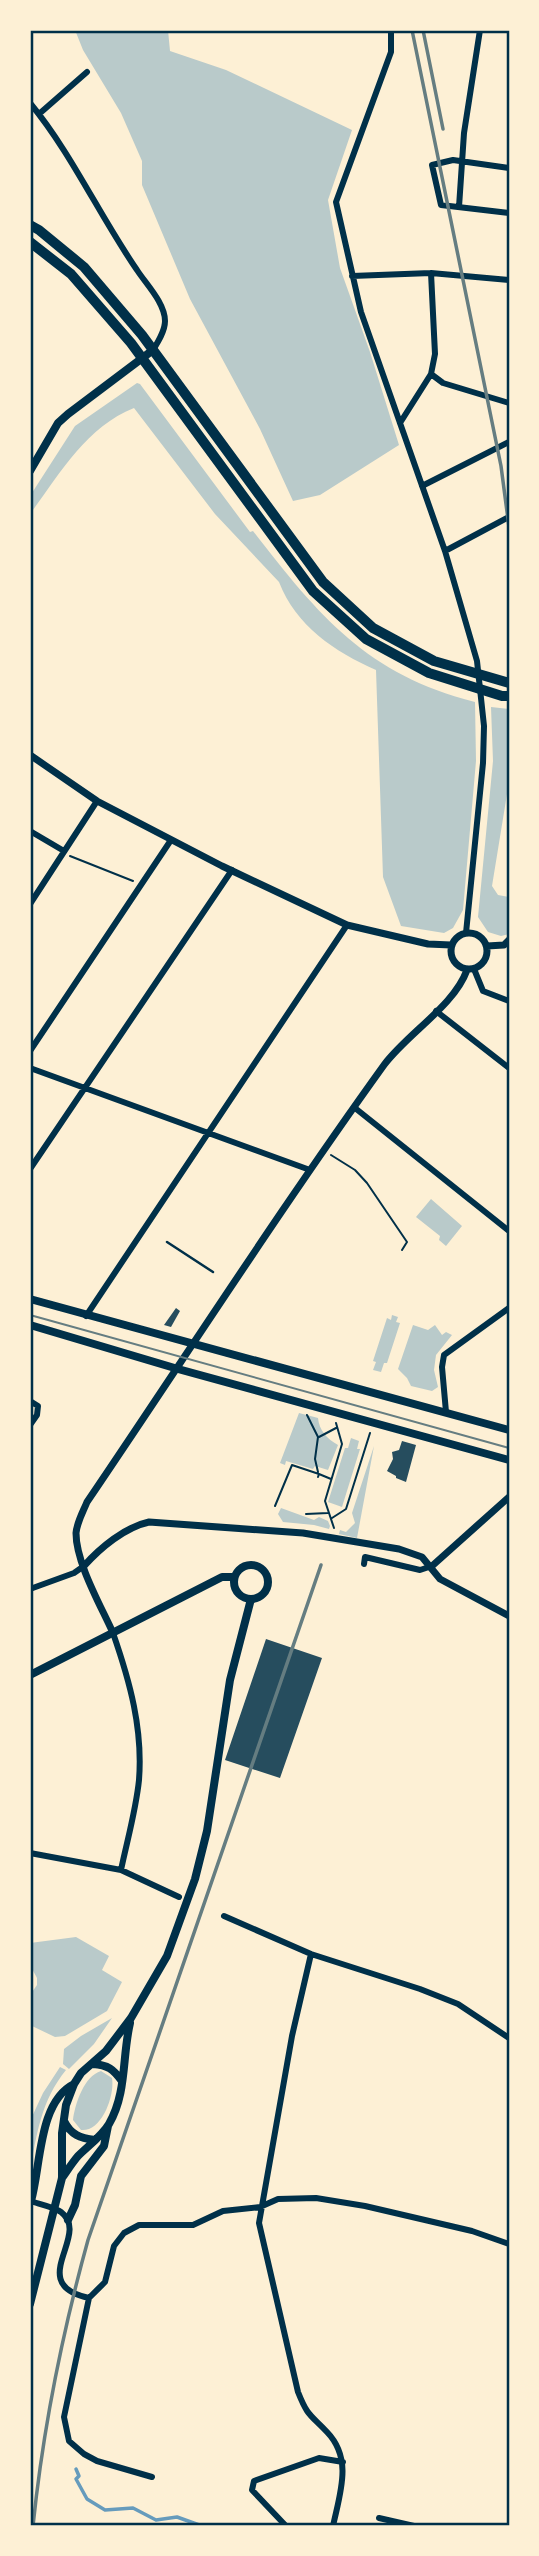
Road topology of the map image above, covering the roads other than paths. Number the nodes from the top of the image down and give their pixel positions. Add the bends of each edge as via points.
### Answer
1 (391, 30) edge
2 (480, 30) edge
3 (87, 72) dead end
4 (30, 103) edge
5 (39, 114) junction
6 (462, 162) junction
7 (509, 168) edge
8 (459, 207) junction
9 (509, 213) edge
10 (30, 225) edge
11 (30, 242) edge
12 (431, 273) junction
13 (352, 276) junction
14 (509, 281) edge
15 (153, 351) junction
16 (143, 359) junction
17 (431, 374) junction
18 (509, 403) edge
19 (400, 423) junction
20 (509, 442) edge
21 (30, 471) edge
22 (422, 486) junction
23 (509, 517) edge
24 (445, 551) junction
25 (509, 683) edge
26 (509, 696) edge
27 (30, 755) edge
28 (97, 802) junction
29 (30, 831) edge
30 (171, 840) junction
31 (64, 851) junction
32 (232, 870) junction
33 (30, 904) edge
34 (346, 925) junction
35 (466, 933) junction
36 (509, 940) edge
37 (452, 945) junction
38 (487, 946) junction
39 (471, 969) junction
40 (509, 1001) edge
41 (436, 1011) junction
42 (30, 1051) edge
43 (30, 1068) edge
44 (509, 1068) edge
45 (86, 1087) junction
46 (355, 1108) junction
47 (207, 1132) junction
48 (30, 1169) edge
49 (310, 1170) junction
50 (509, 1231) edge
51 (167, 1242) dead end
52 (213, 1272) dead end
53 (30, 1299) edge
54 (509, 1308) edge
55 (86, 1316) junction
56 (30, 1325) edge
57 (195, 1343) junction
58 (178, 1369) junction
59 (31, 1401) edge
60 (446, 1412) junction
61 (30, 1425) edge
62 (509, 1430) edge
63 (509, 1460) edge
64 (509, 1497) edge
65 (364, 1564) dead end
66 (84, 1566) junction
67 (432, 1566) junction
68 (234, 1577) junction
69 (30, 1589) edge
70 (251, 1599) junction
71 (509, 1616) edge
72 (113, 1633) junction
73 (30, 1675) edge
74 (30, 1853) edge
75 (121, 1870) junction
76 (179, 1897) dead end
77 (224, 1916) dead end
78 (311, 1954) junction
79 (131, 2018) junction
80 (509, 2038) edge
81 (93, 2063) junction
82 (122, 2081) junction
83 (74, 2084) junction
84 (64, 2121) junction
85 (108, 2126) junction
86 (95, 2140) junction
87 (62, 2178) junction
88 (30, 2201) edge
89 (260, 2207) junction
90 (68, 2220) junction
91 (509, 2244) edge
92 (89, 2298) junction
93 (30, 2304) edge
94 (343, 2462) junction
95 (152, 2477) dead end
96 (379, 2518) dead end
97 (286, 2526) edge
98 (333, 2526) edge
99 (414, 2526) edge

1 - 13 street via 391,52 336,202
2 - 6 street
3 - 5 street
4 - 5 street
5 - 15 street via 108,229 159,302 165,320
6 - 7 street
6 - 8 street
6 - 8 street via 432,165 440,205
8 - 9 street
10 - 15 main road via 84,267
11 - 16 main road via 71,274
12 - 13 street
12 - 14 street
12 - 17 street via 435,354
13 - 19 street via 360,312
15 - 16 main road
15 - 25 main road via 323,582 373,628 434,661
16 - 21 main road via 68,414
16 - 26 main road via 313,591 366,639 419,667
17 - 18 street via 443,383
17 - 19 street
19 - 22 street
20 - 22 street
22 - 24 street
23 - 24 street
24 - 35 street via 477,661 484,726
27 - 28 street
28 - 30 street
28 - 31 street
29 - 31 street
30 - 32 street
30 - 42 street
31 - 33 street
32 - 34 street
32 - 45 street
34 - 37 street
34 - 47 street
35 - 37 street
35 - 38 street via 481,937
36 - 38 street
37 - 39 street via 453,961
38 - 39 street via 480,966
39 - 40 street via 483,991
39 - 41 street
41 - 44 street
41 - 46 street via 395,1052
43 - 45 street
45 - 47 street
45 - 48 street
46 - 49 street
46 - 50 street
47 - 49 street
47 - 55 street via 147,1230
49 - 57 street
51 - 52 lane
53 - 55 main road
54 - 60 street via 444,1354
55 - 57 main road
56 - 58 main road
57 - 58 street
57 - 60 main road
58 - 63 main road
58 - 66 street via 82,1513 76,1532
59 - 61 street via 38,1406
60 - 62 main road
64 - 67 street
65 - 67 street via 365,1557 420,1570
66 - 67 street via 97,1550 149,1522 303,1533 399,1549
66 - 69 street
66 - 72 street
67 - 71 street via 440,1579
68 - 70 main road via 238,1593
68 - 70 main road via 245,1565 265,1570 266,1590
68 - 72 main road via 222,1577
70 - 79 main road via 230,1680 207,1831 195,1879 167,1956
72 - 73 main road
72 - 75 street via 139,1725 139,1781
74 - 75 street
75 - 76 street
77 - 78 street
78 - 80 street via 458,2004
78 - 89 street
79 - 81 main road
79 - 82 main road
81 - 82 main road via 106,2064
81 - 83 main road
82 - 85 main road
83 - 84 main road
83 - 88 main road via 58,2095 51,2109
84 - 86 main road via 76,2136
84 - 87 main road
85 - 86 main road
85 - 90 main road via 104,2146 81,2176
86 - 87 main road
87 - 93 main road
88 - 90 street via 61,2212
89 - 91 street via 278,2199 316,2198 472,2231
89 - 92 street via 223,2211 193,2225 139,2225 124,2233 114,2246 105,2282
89 - 94 street via 263,2246 298,2392 307,2415 338,2446
90 - 92 street via 69,2238 58,2273 70,2293
92 - 95 street via 64,2417 69,2441 97,2461
94 - 97 street via 319,2458 254,2482 252,2490
94 - 98 street
96 - 99 street

